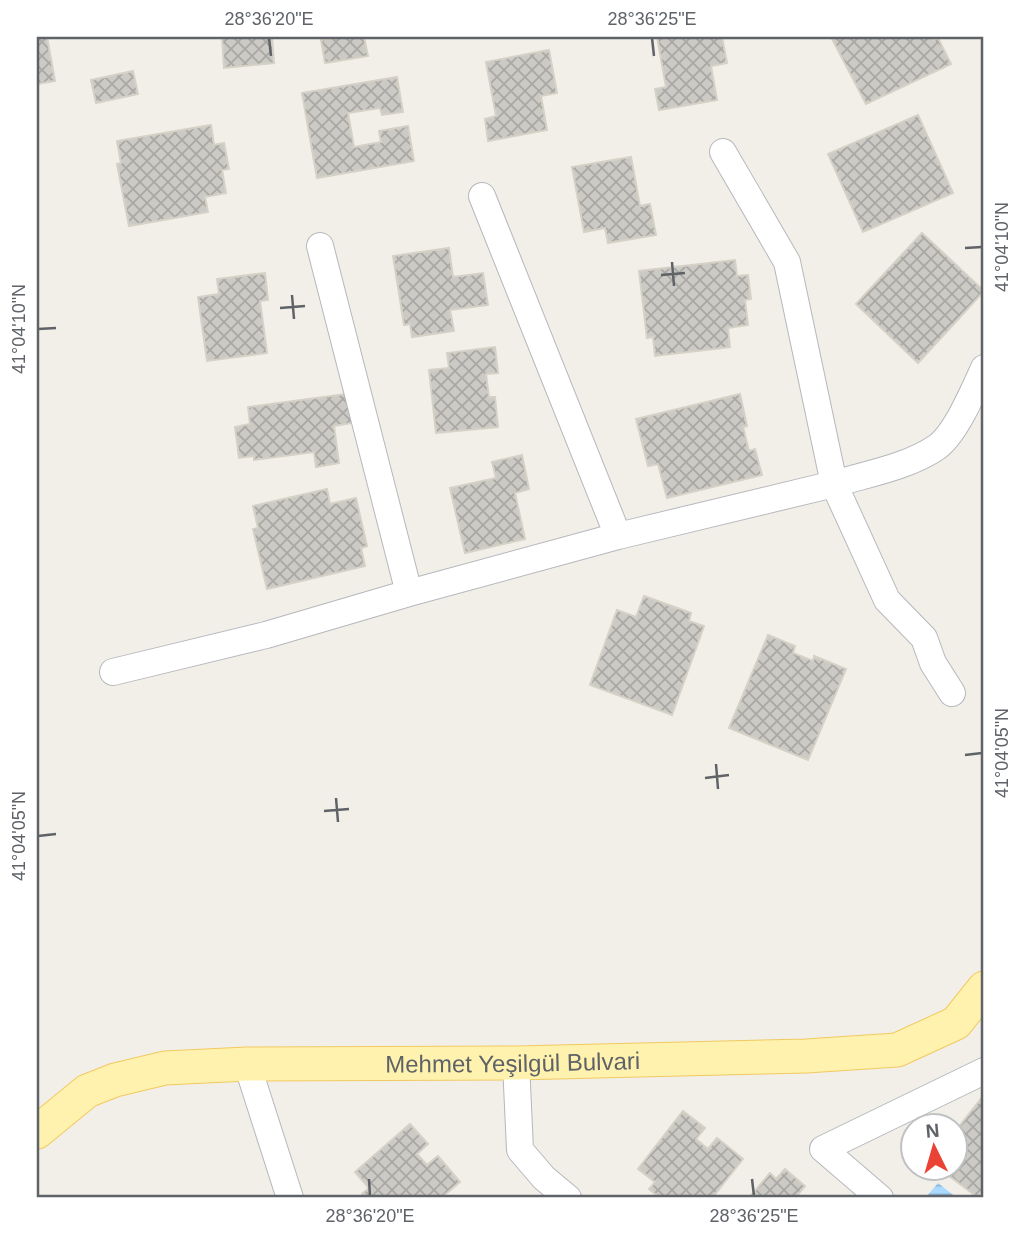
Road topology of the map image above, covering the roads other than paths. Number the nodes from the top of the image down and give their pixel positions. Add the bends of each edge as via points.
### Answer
1 (723, 152) dead end
2 (482, 196) dead end
3 (320, 246) dead end
4 (984, 368) edge
5 (834, 484) junction
6 (618, 536) junction
7 (409, 593) junction
8 (113, 672) dead end
9 (952, 693) dead end
10 (984, 988) edge
11 (516, 1063) junction
12 (247, 1064) junction
13 (984, 1071) edge
14 (37, 1132) edge
15 (290, 1198) edge
16 (568, 1198) edge
17 (880, 1198) edge

1 - 5 street via 787,262
2 - 6 street
3 - 7 street
4 - 5 street via 965,411 938,446 905,462
5 - 6 street
5 - 9 street via 887,600 924,638
6 - 7 street
7 - 8 street via 266,635
10 - 11 main road, Mehmet Yeşilgül Bulvari via 956,1023 897,1050
11 - 12 main road, Mehmet Yeşilgül Bulvari
11 - 16 street via 520,1150
12 - 14 main road, Mehmet Yeşilgül Bulvari via 164,1068 115,1080 87,1091
12 - 15 street
13 - 17 street via 823,1149

